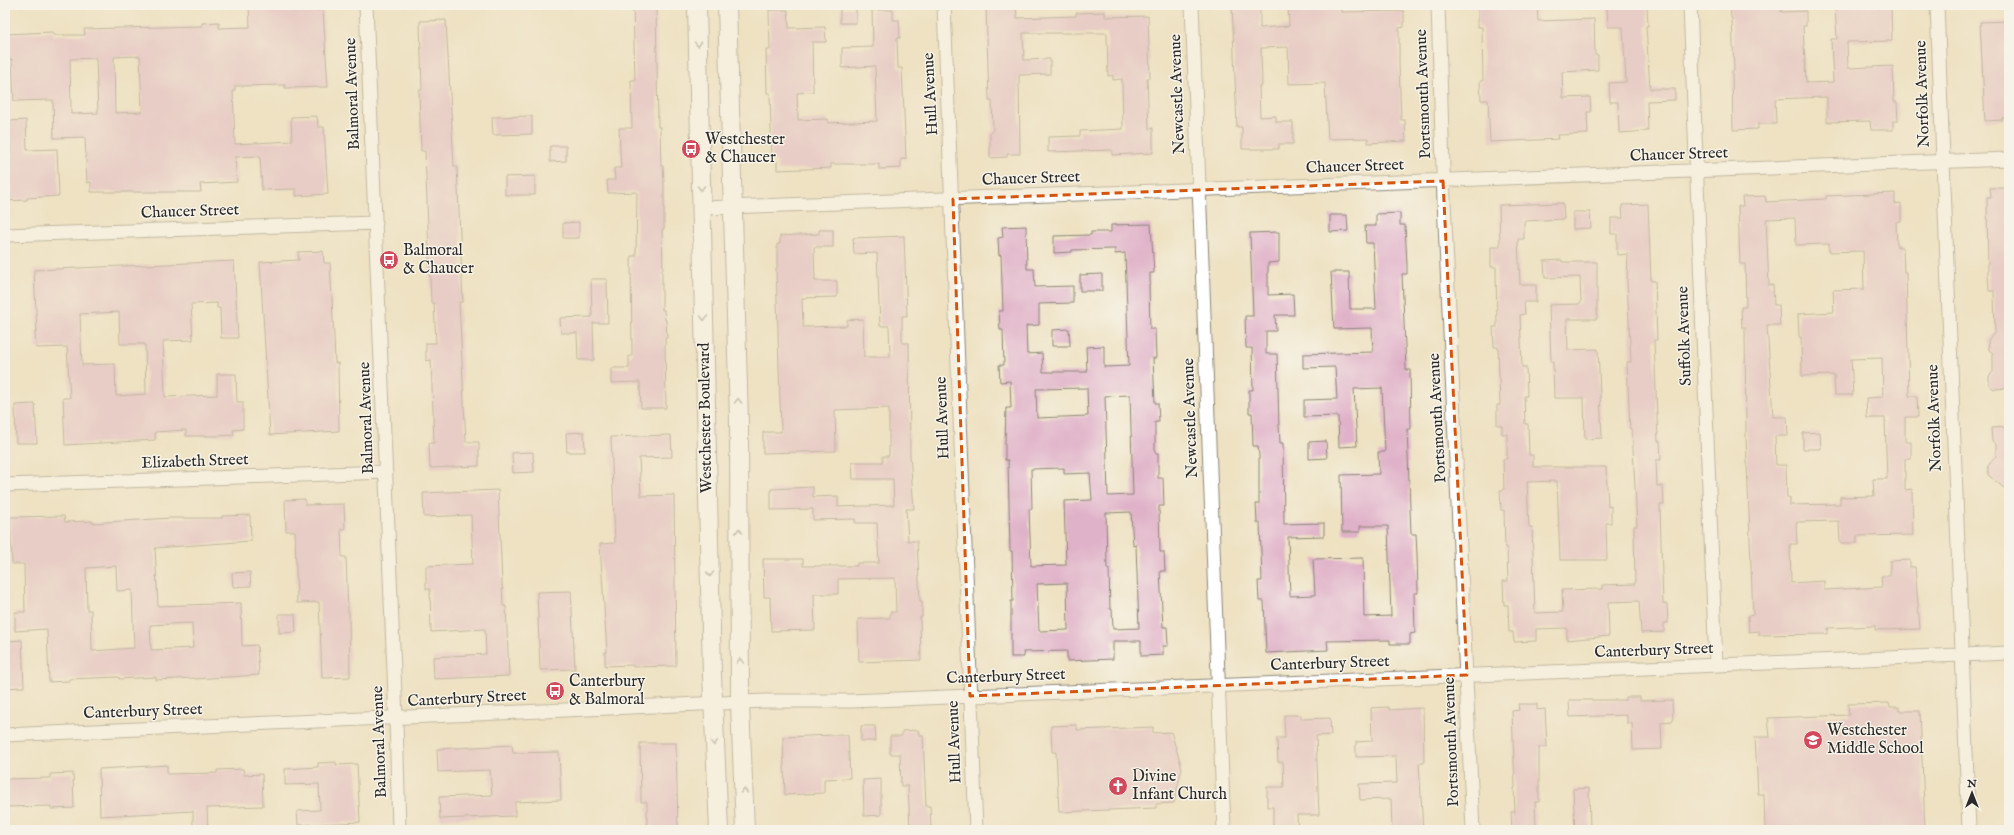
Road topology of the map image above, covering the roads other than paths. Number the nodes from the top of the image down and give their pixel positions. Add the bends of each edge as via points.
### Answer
1 (366, 5) edge
2 (697, 5) edge
3 (727, 5) edge
4 (944, 5) edge
5 (1192, 5) edge
6 (1438, 5) edge
7 (1690, 5) edge
8 (1937, 5) edge
9 (2009, 159) edge
10 (1942, 162) junction
11 (1696, 171) junction
12 (1443, 181) junction
13 (1199, 190) junction
14 (952, 199) junction
15 (734, 207) junction
16 (702, 208) junction
17 (376, 223) junction
18 (5, 235) edge
19 (386, 472) junction
20 (5, 485) edge
21 (2009, 653) edge
22 (1962, 655) junction
23 (1716, 665) junction
24 (1467, 675) junction
25 (1218, 685) junction
26 (970, 696) junction
27 (713, 704) junction
28 (740, 704) junction
29 (396, 719) junction
30 (5, 735) edge
31 (399, 830) edge
32 (719, 830) edge
33 (745, 830) edge
34 (976, 830) edge
35 (1224, 830) edge
36 (1473, 830) edge
37 (1969, 830) edge

1 - 17 street, Balmoral Avenue
2 -> 16 street, Westchester Boulevard
3 - 15 street, Westchester Boulevard
4 - 14 street, Hull Avenue
5 - 13 street, Newcastle Avenue
6 - 12 street, Portsmouth Avenue
7 - 11 street, Suffolk Avenue
8 - 10 street, Norfolk Avenue
9 - 10 street, Chaucer Street
10 - 11 street, Chaucer Street
10 - 22 street, Norfolk Avenue
11 - 12 street, Chaucer Street
11 - 23 street, Suffolk Avenue
12 - 13 street, Chaucer Street
12 - 24 street, Portsmouth Avenue
13 - 14 street, Chaucer Street
13 - 25 street, Newcastle Avenue
14 - 15 street, Chaucer Street
14 - 26 street, Hull Avenue
15 - 16 street, Chaucer Street
28 -> 15 street, Westchester Boulevard via 739,421
16 -> 27 street, Westchester Boulevard
17 - 18 street, Chaucer Street
17 - 19 street, Balmoral Avenue
19 - 20 street, Elizabeth Street
19 - 29 street, Balmoral Avenue
21 - 22 street, Canterbury Street
22 - 23 street, Canterbury Street
22 - 37 street, Norfolk Avenue
23 - 24 street, Canterbury Street
24 - 25 street, Canterbury Street
24 - 36 street, Portsmouth Avenue
25 - 26 street, Canterbury Street
25 - 35 street, Newcastle Avenue
26 - 28 street, Canterbury Street
26 - 34 street, Hull Avenue
27 - 28 street, Canterbury Street
27 - 29 street, Canterbury Street
27 -> 32 street, Westchester Boulevard
33 -> 28 street, Westchester Boulevard
29 - 30 street, Canterbury Street
29 - 31 street, Balmoral Avenue

